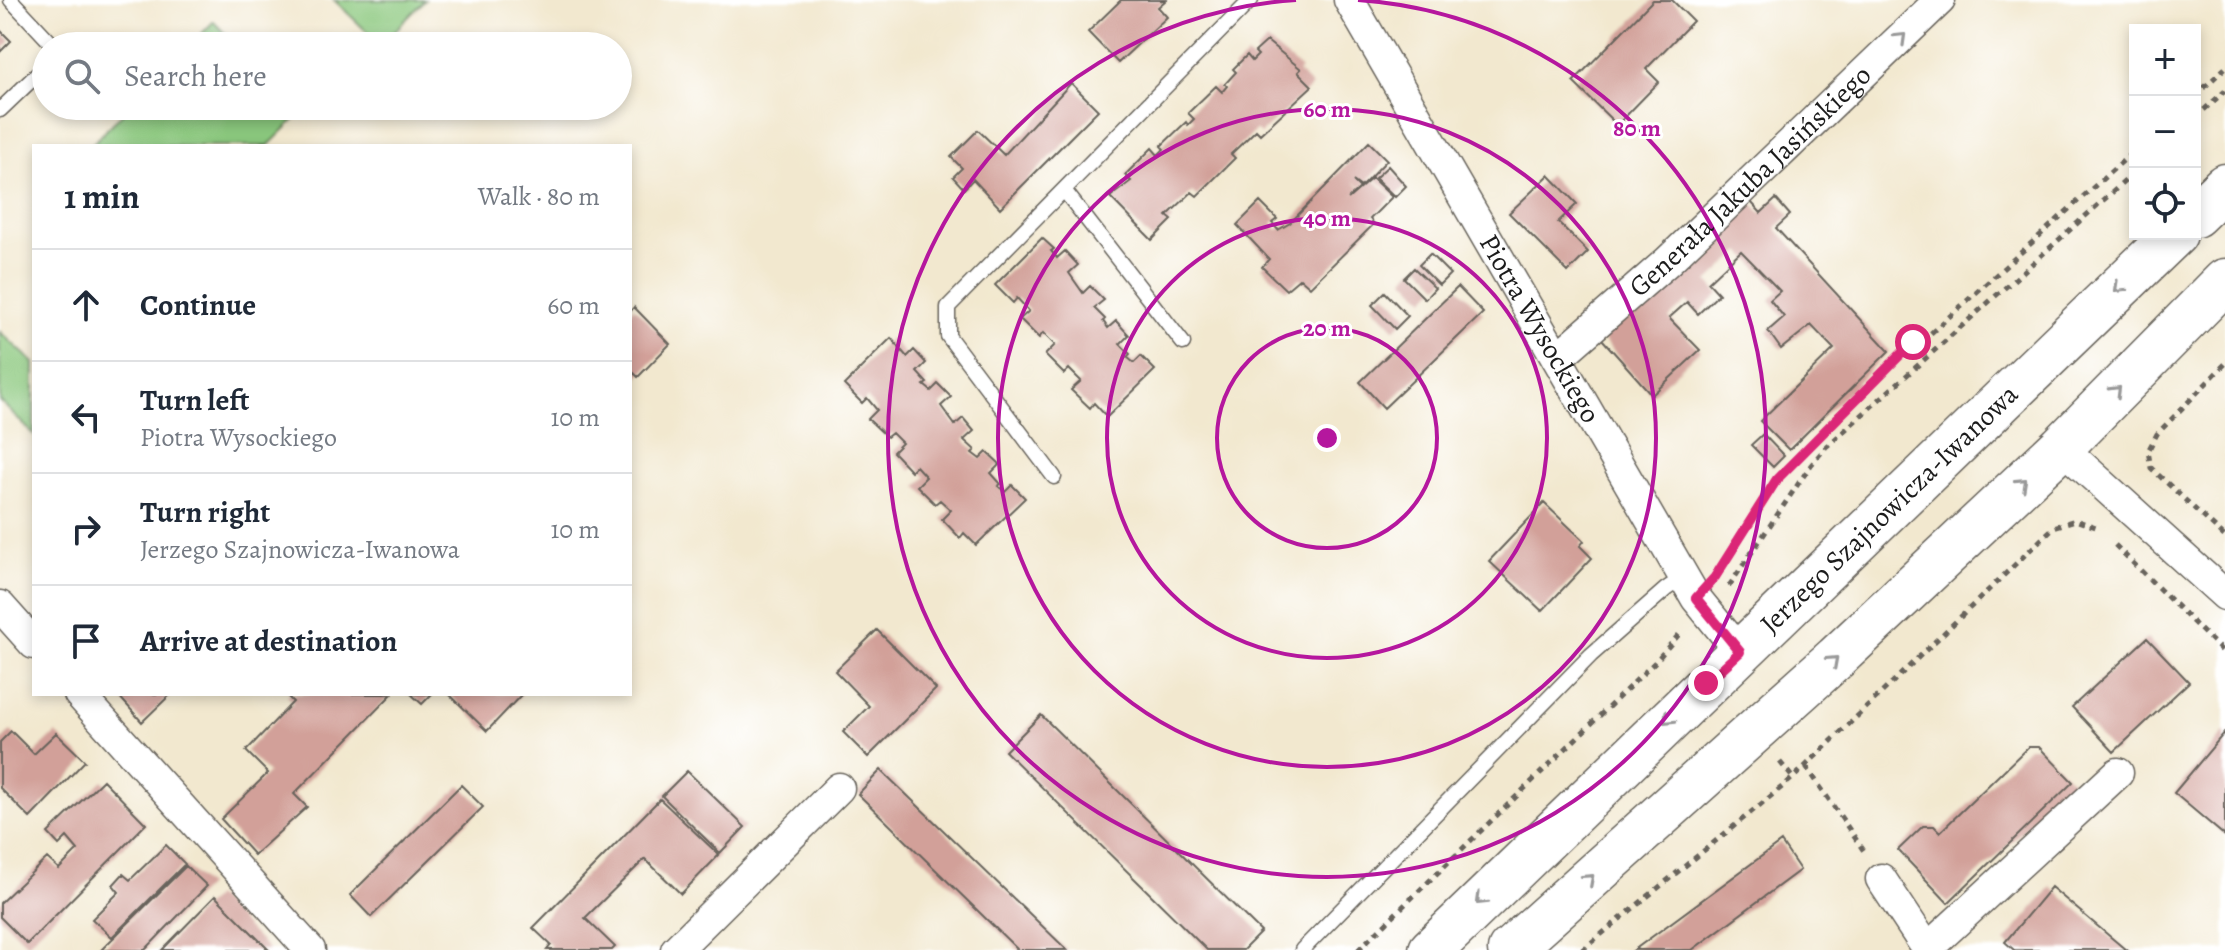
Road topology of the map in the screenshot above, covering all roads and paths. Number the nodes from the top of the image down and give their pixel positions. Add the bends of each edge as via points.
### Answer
1 (11, 0) edge
2 (1251, 0) edge
3 (1940, 0) edge
4 (1362, 6) edge
5 (41, 32) edge
6 (2225, 68) edge
7 (32, 79) edge
8 (2201, 90) edge
9 (2225, 91) edge
10 (0, 110) edge
11 (2201, 113) edge
12 (2129, 155) edge
13 (2129, 177) edge
14 (2225, 186) edge
15 (1064, 190) junction
16 (2201, 209) edge
17 (2169, 240) edge
18 (2225, 281) edge
19 (1183, 343) dead end
20 (1557, 358) junction
21 (2225, 364) edge
22 (2061, 447) junction
23 (1054, 477) dead end
24 (2104, 535) dead end
25 (2225, 537) edge
26 (2113, 544) dead end
27 (1695, 595) junction
28 (2225, 595) edge
29 (0, 606) edge
30 (32, 642) edge
31 (1740, 652) junction
32 (2225, 654) edge
33 (81, 696) edge
34 (1806, 766) junction
35 (2118, 773) dead end
36 (839, 788) dead end
37 (1881, 879) joint
38 (1928, 949) edge
39 (310, 950) edge
40 (676, 950) edge
41 (1302, 950) edge
42 (1358, 950) edge
43 (1431, 950) edge
44 (1510, 950) edge
45 (1582, 950) edge

1 - 5 lane
2 - 15 lane
20 -> 3 street, Generała Jakuba Jasińskiego via 1668,261
4 - 20 street, Piotra Wysockiego
6 - 8 path
7 - 10 lane
9 - 11 path
12 - 27 path via 1930,334 1913,342 1777,479 1715,577
13 - 27 path via 1826,447 1723,594
14 - 16 main road
15 - 19 lane
15 - 23 lane via 948,307 946,321 948,336
17 -> 31 main road, Jerzego Szajnowicza-Iwanowa
22 -> 18 main road
20 - 27 street, Piotra Wysockiego
21 - 25 path via 2157,434 2148,451 2151,468
22 - 28 street
44 -> 22 main road via 1836,658
24 - 34 path via 2095,525 2075,520 2054,527
26 - 32 path
27 - 31 street, Piotra Wysockiego
27 - 41 lane via 1666,589 1591,655
27 - 42 path via 1689,622 1655,662
29 - 30 street
31 -> 43 main road, Jerzego Szajnowicza-Iwanowa
33 - 39 street
34 - 37 path
34 - 45 path
35 - 38 street
36 - 40 street
37 - 38 street

